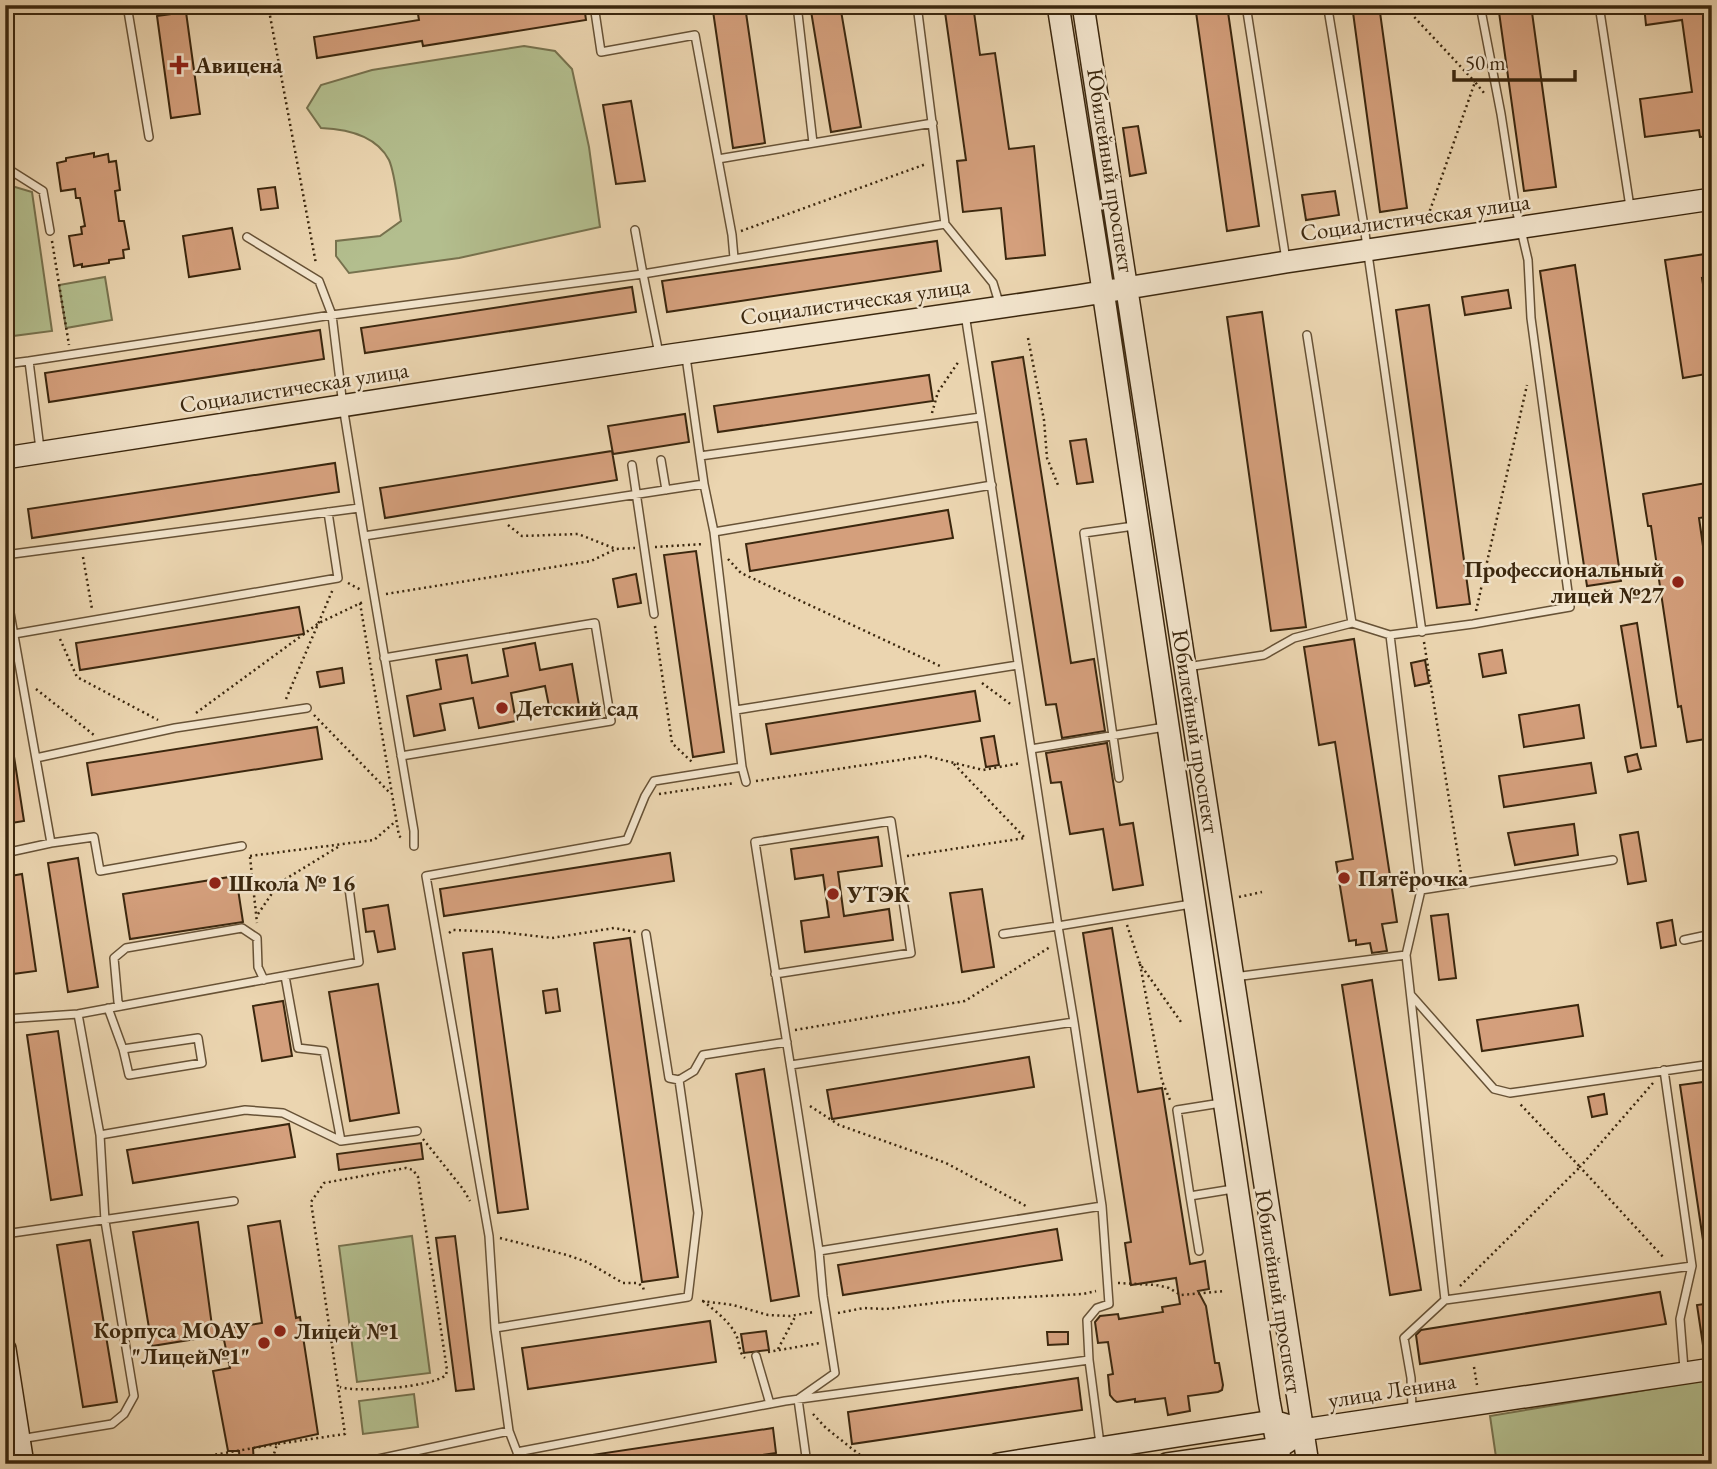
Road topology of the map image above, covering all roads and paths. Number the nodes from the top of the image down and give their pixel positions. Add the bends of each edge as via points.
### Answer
1 (127, 5) edge
2 (268, 5) edge
3 (594, 5) edge
4 (797, 5) edge
5 (917, 5) edge
6 (1059, 5) edge
7 (1083, 5) edge
8 (1246, 5) edge
9 (1403, 5) edge
10 (1480, 5) edge
11 (1599, 5) edge
12 (1329, 15) dead end
13 (1475, 82) junction
14 (1501, 114) junction
15 (933, 123) junction
16 (149, 137) dead end
17 (813, 143) junction
18 (718, 159) junction
19 (938, 159) junction
20 (5, 167) edge
21 (1712, 199) edge
22 (1631, 212) junction
23 (1428, 216) dead end
24 (945, 223) junction
25 (1521, 228) junction
26 (635, 230) dead end
27 (50, 231) joint
28 (732, 235) junction
29 (247, 237) dead end
30 (1367, 250) junction
31 (734, 257) junction
32 (1286, 262) junction
33 (643, 274) junction
34 (319, 281) junction
35 (1128, 287) junction
36 (1103, 291) junction
37 (1000, 307) junction
38 (965, 312) junction
39 (332, 315) junction
40 (1307, 335) dead end
41 (1028, 338) dead end
42 (969, 347) junction
43 (685, 353) junction
44 (71, 356) junction
45 (660, 356) junction
46 (29, 361) junction
47 (5, 364) edge
48 (1528, 378) dead end
49 (343, 406) junction
50 (981, 417) junction
51 (928, 424) junction
52 (41, 453) junction
53 (700, 456) junction
54 (5, 458) edge
55 (661, 460) dead end
56 (632, 465) dead end
57 (704, 484) junction
58 (992, 485) junction
59 (1058, 485) dead end
60 (666, 490) junction
61 (636, 495) junction
62 (359, 508) junction
63 (328, 512) junction
64 (498, 516) junction
65 (1139, 526) junction
66 (714, 532) junction
67 (364, 536) junction
68 (715, 543) junction
69 (81, 547) junction
70 (645, 547) junction
71 (616, 549) junction
72 (5, 555) edge
73 (338, 578) junction
74 (5, 584) edge
75 (373, 596) junction
76 (360, 603) junction
77 (654, 614) joint
78 (94, 620) junction
79 (319, 623) junction
80 (1352, 623) junction
81 (1473, 624) junction
82 (54, 626) junction
83 (1422, 632) junction
84 (14, 634) junction
85 (1390, 635) junction
86 (384, 658) junction
87 (1018, 665) junction
88 (1186, 667) junction
89 (960, 675) junction
90 (22, 677) junction
91 (1192, 707) junction
92 (307, 708) joint
93 (736, 710) junction
94 (281, 712) junction
95 (1024, 712) junction
96 (1167, 718) junction
97 (175, 729) junction
98 (1113, 734) junction
99 (105, 743) junction
100 (1031, 750) junction
101 (401, 756) junction
102 (36, 758) junction
103 (1033, 760) junction
104 (953, 763) junction
105 (742, 767) junction
106 (698, 776) junction
107 (1119, 778) dead end
108 (746, 782) junction
109 (390, 793) junction
110 (645, 796) junction
111 (396, 821) junction
112 (51, 844) junction
113 (341, 845) junction
114 (242, 846) dead end
115 (414, 846) joint
116 (5, 853) edge
117 (896, 858) junction
118 (1613, 860) dead end
119 (1462, 883) junction
120 (349, 888) dead end
121 (1421, 890) junction
122 (1262, 892) dead end
123 (1222, 900) junction
124 (1195, 904) junction
125 (258, 914) junction
126 (1124, 916) junction
127 (1058, 926) junction
128 (646, 934) joint
129 (1003, 934) dead end
130 (1712, 934) edge
131 (257, 938) junction
132 (438, 938) junction
133 (1061, 940) junction
134 (1684, 940) dead end
135 (1406, 955) junction
136 (1140, 964) junction
137 (775, 974) junction
138 (285, 976) junction
139 (1234, 977) junction
140 (264, 980) junction
141 (1410, 994) junction
142 (121, 1006) junction
143 (108, 1008) junction
144 (78, 1014) junction
145 (5, 1018) edge
146 (1074, 1022) junction
147 (1181, 1022) dead end
148 (785, 1032) junction
149 (787, 1042) junction
150 (123, 1049) junction
151 (1712, 1064) edge
152 (791, 1065) junction
153 (1664, 1070) junction
154 (679, 1080) junction
155 (1510, 1093) junction
156 (795, 1097) junction
157 (1225, 1102) junction
158 (1177, 1110) junction
159 (417, 1131) joint
160 (100, 1135) junction
161 (341, 1141) junction
162 (1580, 1167) junction
163 (1238, 1189) junction
164 (1190, 1196) junction
165 (469, 1200) dead end
166 (234, 1201) dead end
167 (1102, 1206) junction
168 (1044, 1216) junction
169 (105, 1221) junction
170 (5, 1234) edge
171 (489, 1236) junction
172 (820, 1251) junction
173 (1199, 1251) dead end
174 (1692, 1266) junction
175 (1674, 1268) junction
176 (1108, 1286) junction
177 (1225, 1291) dead end
178 (688, 1297) junction
179 (1445, 1300) junction
180 (702, 1301) junction
181 (646, 1303) junction
182 (826, 1312) junction
183 (797, 1314) junction
184 (495, 1328) junction
185 (736, 1334) dead end
186 (830, 1341) junction
187 (5, 1349) edge
188 (757, 1356) dead end
189 (1089, 1360) junction
190 (1474, 1367) dead end
191 (1712, 1369) edge
192 (1684, 1373) junction
193 (340, 1387) junction
194 (1478, 1391) dead end
195 (798, 1399) junction
196 (770, 1404) junction
197 (1412, 1414) junction
198 (1273, 1422) junction
199 (1303, 1430) junction
200 (509, 1431) junction
201 (277, 1444) junction
202 (1100, 1448) junction
203 (517, 1452) junction
204 (1280, 1456) edge
205 (17, 1457) edge
206 (870, 1462) edge
207 (161, 1464) edge
208 (271, 1464) edge
209 (355, 1464) edge
210 (519, 1464) edge
211 (807, 1464) edge
212 (998, 1464) edge
213 (1167, 1464) edge
214 (1308, 1464) edge

1 - 16 lane
2 - 34 path
3 - 18 lane via 601,52 695,35
4 - 17 lane
5 - 15 lane
6 - 36 main road, Юбилейный проспект
7 - 35 main road, Юбилейный проспект
8 - 32 lane
9 - 13 path
10 - 14 lane
11 - 22 lane
12 - 30 lane
13 - 14 path
13 - 23 path
14 - 25 lane
15 - 17 lane
15 - 19 lane
17 - 18 lane
18 - 28 lane
19 - 24 lane
19 - 28 path
20 - 27 lane via 43,191
21 - 22 main road, Социалистическая улица
22 - 25 main road, Социалистическая улица
24 - 31 lane
24 - 37 lane via 993,283
25 - 30 main road, Социалистическая улица
25 - 81 lane via 1570,607
26 - 33 lane
27 - 44 path
28 - 31 lane
29 - 34 lane
30 - 32 main road, Социалистическая улица
30 - 83 lane
31 - 33 lane
32 - 35 main road, Социалистическая улица
33 - 39 lane
33 - 45 lane
34 - 39 lane
35 - 36 main road, Социалистическая улица
35 - 88 main road, Юбилейный проспект
36 - 37 main road, Социалистическая улица
36 - 65 main road, Юбилейный проспект
37 - 38 main road, Социалистическая улица
38 - 42 lane
38 - 43 main road, Социалистическая улица
39 - 44 lane
39 - 49 lane
40 - 80 lane
41 - 59 path via 1044,420 1046,458
42 - 50 lane
42 - 51 path via 938,392
43 - 45 main road, Социалистическая улица
43 - 53 lane
44 - 46 lane
45 - 49 main road, Социалистическая улица
46 - 47 lane
46 - 52 lane
48 - 81 path
49 - 52 main road, Социалистическая улица
49 - 62 lane
50 - 51 lane
50 - 58 lane
51 - 53 lane
52 - 54 main road, Социалистическая улица
53 - 57 lane
55 - 60 lane
56 - 61 lane
57 - 60 lane
57 - 66 lane
58 - 66 lane
58 - 87 lane
60 - 61 lane
61 - 64 lane
61 - 70 lane
62 - 63 lane
62 - 67 lane
63 - 69 lane
63 - 73 lane
64 - 67 lane
64 - 71 path via 522,536 578,534
65 - 96 main road, Юбилейный проспект
65 - 98 lane via 1084,533
66 - 68 lane
67 - 75 lane
68 - 70 path
68 - 89 path via 741,573
68 - 93 lane
69 - 72 lane
69 - 78 path
70 - 71 path
70 - 77 lane
71 - 75 path via 591,561
73 - 75 path
73 - 78 lane
73 - 79 path
74 - 84 lane
75 - 76 path
75 - 86 lane
76 - 79 path
76 - 109 path
77 - 106 path via 672,743 695,764
78 - 82 lane
79 - 94 path
79 - 97 path
80 - 85 lane
80 - 88 lane via 1294,638 1264,655
81 - 83 lane
82 - 84 lane
82 - 97 path via 77,677
83 - 85 lane
83 - 119 path
84 - 90 lane
85 - 121 lane
86 - 101 lane
86 - 101 lane via 594,623 611,721
87 - 89 lane
87 - 95 lane
88 - 91 main road, Юбилейный проспект
89 - 93 lane
89 - 95 path via 983,683
90 - 99 path
90 - 102 lane
91 - 96 lane
91 - 123 main road, Юбилейный проспект
92 - 94 lane
92 - 109 path
93 - 105 lane
94 - 97 lane
95 - 100 lane
96 - 98 lane
96 - 124 main road, Юбилейный проспект
97 - 99 lane
98 - 100 lane
98 - 107 lane
99 - 102 lane
100 - 103 lane
101 - 115 lane
102 - 112 lane
103 - 104 path via 983,770
103 - 127 lane
104 - 108 path via 926,756
104 - 117 path via 1025,838
105 - 106 lane
105 - 108 lane
106 - 110 lane via 654,781
108 - 110 path
109 - 111 path
110 - 132 lane via 626,841 426,876
111 - 113 path via 374,840
111 - 115 path via 399,836
112 - 114 lane via 94,837 100,871
112 - 116 lane
113 - 125 path via 279,883
113 - 125 path via 250,856
117 - 137 lane via 911,953
117 - 137 lane via 891,821 755,842
118 - 119 lane
119 - 121 lane
120 - 138 lane via 359,962
121 - 135 lane
122 - 123 path
123 - 139 main road, Юбилейный проспект
124 - 126 lane
124 - 157 main road, Юбилейный проспект
125 - 131 path
126 - 127 lane
126 - 136 path
127 - 129 lane
127 - 133 lane
128 - 132 path via 614,928 552,938 453,930
128 - 154 lane via 670,1078
130 - 134 lane
131 - 140 lane via 258,967
131 - 142 lane via 242,928 125,948 114,958
132 - 171 lane
133 - 146 lane
133 - 148 path via 965,1001
135 - 139 lane
135 - 141 lane
136 - 147 path
136 - 158 path via 1161,1081
137 - 148 lane
138 - 140 lane
138 - 161 lane via 298,1048 324,1051
139 - 199 main road, Юбилейный проспект
140 - 142 lane
141 - 155 lane via 1494,1089
141 - 179 lane
142 - 143 lane
143 - 144 lane
143 - 150 lane
144 - 145 lane
144 - 160 lane
146 - 152 lane
146 - 167 lane
148 - 149 lane
149 - 152 lane
149 - 154 lane via 703,1055 694,1071
150 - 150 lane via 198,1038 202,1063 129,1075
151 - 153 lane
152 - 156 lane
153 - 155 lane
153 - 162 path
153 - 174 lane
154 - 178 lane via 698,1213
155 - 162 path
156 - 168 path via 839,1125 946,1163
156 - 172 lane
157 - 158 lane
157 - 163 main road, Юбилейный проспект
158 - 164 lane
159 - 161 lane
159 - 165 path
160 - 161 lane via 245,1110 283,1112
160 - 169 lane
162 - 175 path
162 - 179 path
163 - 164 lane
163 - 198 main road, Юбилейный проспект
164 - 173 lane
166 - 169 lane
167 - 168 lane
167 - 176 lane
168 - 172 lane
169 - 170 lane
169 - 205 lane via 134,1396 112,1424
171 - 181 path via 567,1255 623,1283 638,1283 643,1286
171 - 184 lane
172 - 182 lane
174 - 175 lane
174 - 192 lane via 1680,1319
175 - 179 lane
176 - 177 path via 1128,1282 1156,1285 1181,1295
176 - 182 path via 1083,1294
176 - 189 lane via 1109,1304 1097,1308 1087,1320
178 - 180 path
178 - 181 lane
179 - 197 lane via 1404,1338
180 - 183 path via 768,1315
180 - 185 path
181 - 184 lane
182 - 183 path
182 - 186 lane
183 - 186 path via 778,1349
184 - 200 lane
186 - 195 lane via 835,1373
187 - 205 main road
188 - 196 lane
189 - 195 lane
189 - 202 lane
190 - 194 path
191 - 192 main road, улица Ленина
192 - 197 main road, улица Ленина
193 - 193 path via 311,1202 324,1183 413,1170 418,1177 446,1375 432,1382 361,1391
193 - 201 path via 345,1434
195 - 196 lane
195 - 206 path
195 - 211 lane
196 - 203 lane
197 - 199 main road, улица Ленина
198 - 199 main road, улица Ленина
198 - 202 main road, улица Ленина
198 - 204 main road, Юбилейный проспект
199 - 204 main road
199 - 214 main road, Юбилейный проспект
200 - 203 lane
200 - 209 lane
201 - 207 path
201 - 208 path
202 - 212 main road, улица Ленина
203 - 210 lane
204 - 213 main road via 1251,1451

